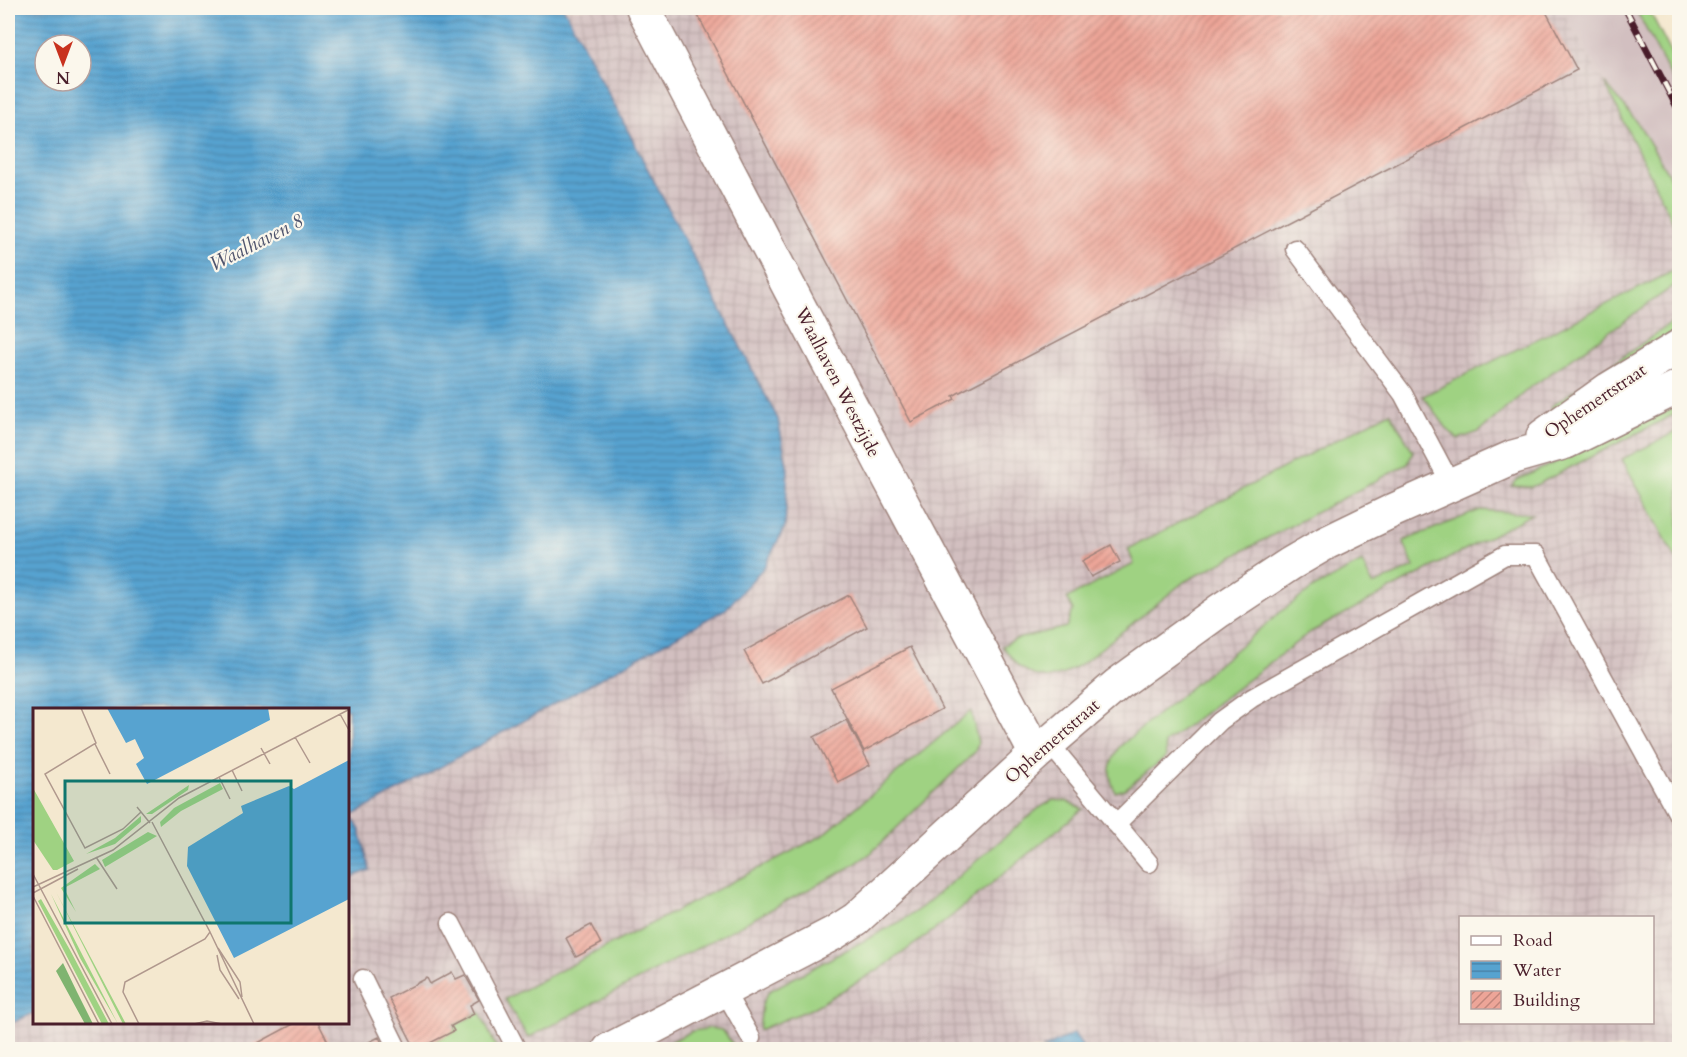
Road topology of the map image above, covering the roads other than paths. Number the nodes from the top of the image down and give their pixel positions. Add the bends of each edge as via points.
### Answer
1 (643, 8) edge
2 (1295, 249) dead end
3 (1680, 346) edge
4 (1680, 386) edge
5 (1513, 457) junction
6 (1452, 486) junction
7 (1043, 748) junction
8 (1680, 818) edge
9 (1116, 824) junction
10 (1149, 863) dead end
11 (451, 923) dead end
12 (363, 980) dead end
13 (724, 990) junction
14 (751, 1038) dead end
15 (398, 1050) edge
16 (517, 1050) edge
17 (609, 1050) edge

1 - 7 street, Waalhaven Westzijde via 881,464
2 - 6 lane via 1403,394
3 - 5 street, Ophemertstraat via 1609,389
4 - 5 street, Ophemertstraat via 1566,442
5 - 6 street, Ophemertstraat
6 - 7 street, Ophemertstraat via 1392,511 1290,564 1118,684
7 - 9 lane
7 - 13 street, Ophemertstraat via 856,919
8 - 9 lane via 1536,555 1505,555 1252,698 1220,721
9 - 10 lane
11 - 16 lane
12 - 15 lane
13 - 14 lane
13 - 17 street, Ophemertstraat

